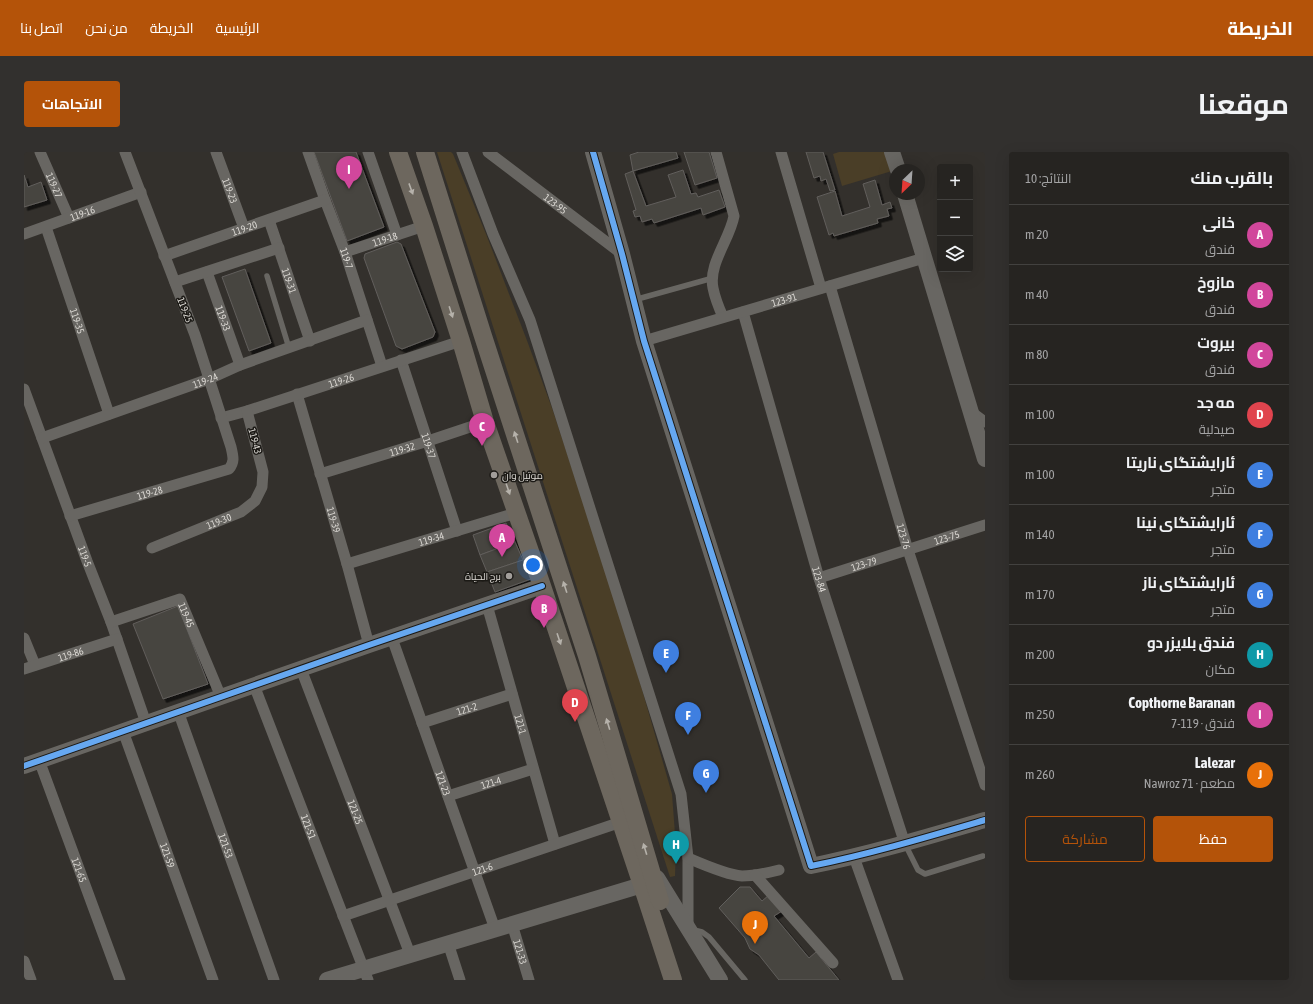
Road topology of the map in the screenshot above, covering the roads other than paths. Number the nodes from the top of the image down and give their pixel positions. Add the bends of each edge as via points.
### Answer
1 (40, 152) edge
2 (126, 152) edge
3 (216, 152) edge
4 (308, 152) edge
5 (368, 152) edge
6 (398, 152) edge
7 (425, 152) edge
8 (462, 152) edge
9 (488, 152) edge
10 (593, 152) edge
11 (716, 152) edge
12 (782, 152) edge
13 (892, 152) edge
14 (896, 164) edge
15 (141, 192) junction
16 (325, 200) junction
17 (907, 200) edge
18 (69, 218) junction
19 (269, 220) junction
20 (424, 226) junction
21 (46, 227) junction
22 (244, 228) junction
23 (24, 234) edge
24 (397, 235) junction
25 (279, 248) junction
26 (345, 252) junction
27 (622, 254) junction
28 (164, 256) junction
29 (924, 258) junction
30 (207, 272) junction
31 (267, 276) dead end
32 (713, 278) junction
33 (174, 282) junction
34 (826, 287) junction
35 (634, 300) junction
36 (743, 312) junction
37 (723, 317) junction
38 (367, 320) junction
39 (310, 341) junction
40 (460, 341) junction
41 (644, 341) junction
42 (289, 348) junction
43 (401, 360) junction
44 (240, 365) junction
45 (382, 366) junction
46 (209, 379) junction
47 (24, 389) edge
48 (297, 394) junction
49 (247, 411) junction
50 (970, 411) junction
51 (109, 414) junction
52 (221, 418) junction
53 (29, 419) edge
54 (985, 420) edge
55 (485, 422) junction
56 (42, 438) junction
57 (428, 441) junction
58 (985, 459) edge
59 (229, 469) joint
60 (264, 472) joint
61 (320, 474) junction
62 (516, 513) junction
63 (70, 516) junction
64 (985, 525) edge
65 (457, 530) junction
66 (152, 548) dead end
67 (908, 550) junction
68 (347, 564) junction
69 (819, 578) junction
70 (542, 586) junction
71 (487, 605) junction
72 (111, 622) junction
73 (24, 638) edge
74 (392, 638) junction
75 (117, 640) junction
76 (369, 645) junction
77 (35, 665) junction
78 (24, 669) edge
79 (301, 669) junction
80 (254, 685) junction
81 (512, 694) junction
82 (221, 697) junction
83 (178, 712) junction
84 (146, 723) junction
85 (422, 723) junction
86 (123, 731) junction
87 (31, 763) edge
88 (534, 769) junction
89 (985, 785) edge
90 (448, 796) junction
91 (985, 820) edge
92 (621, 822) junction
93 (555, 844) junction
94 (905, 844) junction
95 (983, 856) dead end
96 (854, 857) junction
97 (688, 858) junction
98 (650, 867) junction
99 (779, 870) dead end
100 (474, 872) junction
101 (755, 875) junction
102 (642, 885) junction
103 (389, 900) junction
104 (343, 916) junction
105 (512, 924) junction
106 (494, 929) junction
107 (688, 929) junction
108 (664, 932) junction
109 (448, 943) junction
110 (410, 954) junction
111 (24, 961) edge
112 (833, 963) dead end
113 (365, 974) edge
114 (31, 980) edge
115 (120, 980) edge
116 (213, 980) edge
117 (274, 980) edge
118 (327, 980) edge
119 (460, 980) edge
120 (529, 980) edge
121 (673, 980) edge
122 (684, 980) edge
123 (720, 980) edge
124 (745, 980) edge
125 (898, 980) edge

1 - 18 street, 119-27
2 - 15 street, 119-25
3 - 22 street, 119-23
4 - 16 street, 119-7
5 - 24 street
6 -> 20 main road
98 -> 7 main road via 587,656
8 - 97 street via 493,234 530,320 682,794
9 - 27 street, 123-95
10 - 27 street
11 - 32 street via 734,216 713,270
12 - 34 street, 123-76
13 - 14 street
15 - 18 street, 119-16
15 - 28 street, 119-25
16 - 19 street, 119-20
16 - 26 street, 119-7
17 - 29 street
18 - 21 street, 119-16
19 - 22 street, 119-20
19 - 25 street, 119-31
20 - 24 street, 119-18
20 -> 40 main road
21 - 23 street, 119-16
21 - 51 street, 119-35
22 - 28 street, 119-20
24 - 26 street, 119-18
25 - 30 street
25 - 39 street, 119-31
26 - 38 street, 119-7
27 - 35 street
28 - 33 street, 119-25
29 - 34 street, 123-91
29 - 50 street
30 - 33 street
30 - 44 street, 119-33
31 - 42 lane
32 - 35 lane
32 - 37 street via 712,286
33 - 46 street, 119-25
34 - 36 street, 123-91
34 - 67 street, 123-76
35 - 41 street
36 - 37 street, 123-91
36 - 69 street, 123-84
37 - 41 street, 123-91
38 - 39 street, 119-24
38 - 45 street, 119-7
39 - 42 street, 119-24
40 - 43 street, 119-26
40 - 55 main road
41 - 96 street via 811,866
42 - 44 street, 119-24
43 - 45 street, 119-26
43 - 57 street, 119-37
44 - 46 street, 119-24
45 - 48 street, 119-26
46 - 51 street, 119-24
46 - 52 street, 119-25
47 - 53 street, 119-5
48 - 49 street, 119-26
48 - 61 street, 119-39
49 - 52 street, 119-26
49 - 60 street, 119-43
50 - 54 street
50 - 58 street
51 - 56 street, 119-24
52 - 59 street, 119-25 via 234,459
53 - 56 street, 119-5
55 - 57 street, 119-32
55 -> 62 main road
56 - 63 street, 119-5
57 - 61 street, 119-32
57 - 65 street, 119-37
59 - 63 street, 119-28
60 - 66 street, 119-30 via 262,486 255,501 241,512
61 - 68 street, 119-39
62 - 65 street, 119-34
62 - 70 main road
63 - 72 street, 119-5
64 - 67 street, 123-75
65 - 68 street, 119-34
67 - 69 street, 123-79
67 - 89 street, 123-76
68 - 76 street, 119-39
69 - 94 street, 123-84
70 - 71 street
70 -> 92 main road
71 - 74 street
71 - 81 street, 121-1
72 - 75 street, 119-5
72 - 82 street, 119-45 via 180,599
73 - 77 street
74 - 76 street
74 - 85 street, 121-23
75 - 77 street, 119-86
75 - 84 street, 119-5
76 - 79 street
77 - 78 street, 119-86
79 - 80 street
79 - 103 street, 121-25
80 - 82 street
80 - 104 street, 121-51
81 - 85 street, 121-2
81 - 88 street, 121-1
82 - 83 street
83 - 84 street
83 - 117 street, 121-53
84 - 86 street
85 - 90 street, 121-23
86 - 87 street
86 - 116 street, 121-59
87 - 115 street, 121-65
88 - 90 street, 121-4
88 - 93 street, 121-1
90 - 100 street, 121-23
91 - 94 street
92 - 93 street, 121-6
92 - 102 main road
93 - 100 street, 121-6
94 - 95 lane via 918,870 925,874
94 - 96 street
96 - 125 street
97 - 101 street via 740,876
97 - 107 street
98 - 107 street
98 - 108 main road
99 - 101 street
100 - 103 street, 121-6
100 - 106 street, 121-23
101 - 112 street
102 - 105 street
102 - 108 main road
103 - 104 street, 121-6
103 - 110 street, 121-25
104 - 113 street, 121-51
105 - 106 street
105 - 120 street, 121-33
106 - 109 street
107 - 123 street
107 - 124 lane via 702,932 709,937
108 - 121 main road
108 - 122 main road
109 - 110 street
109 - 119 street
110 - 113 street
111 - 114 street
113 - 118 street

